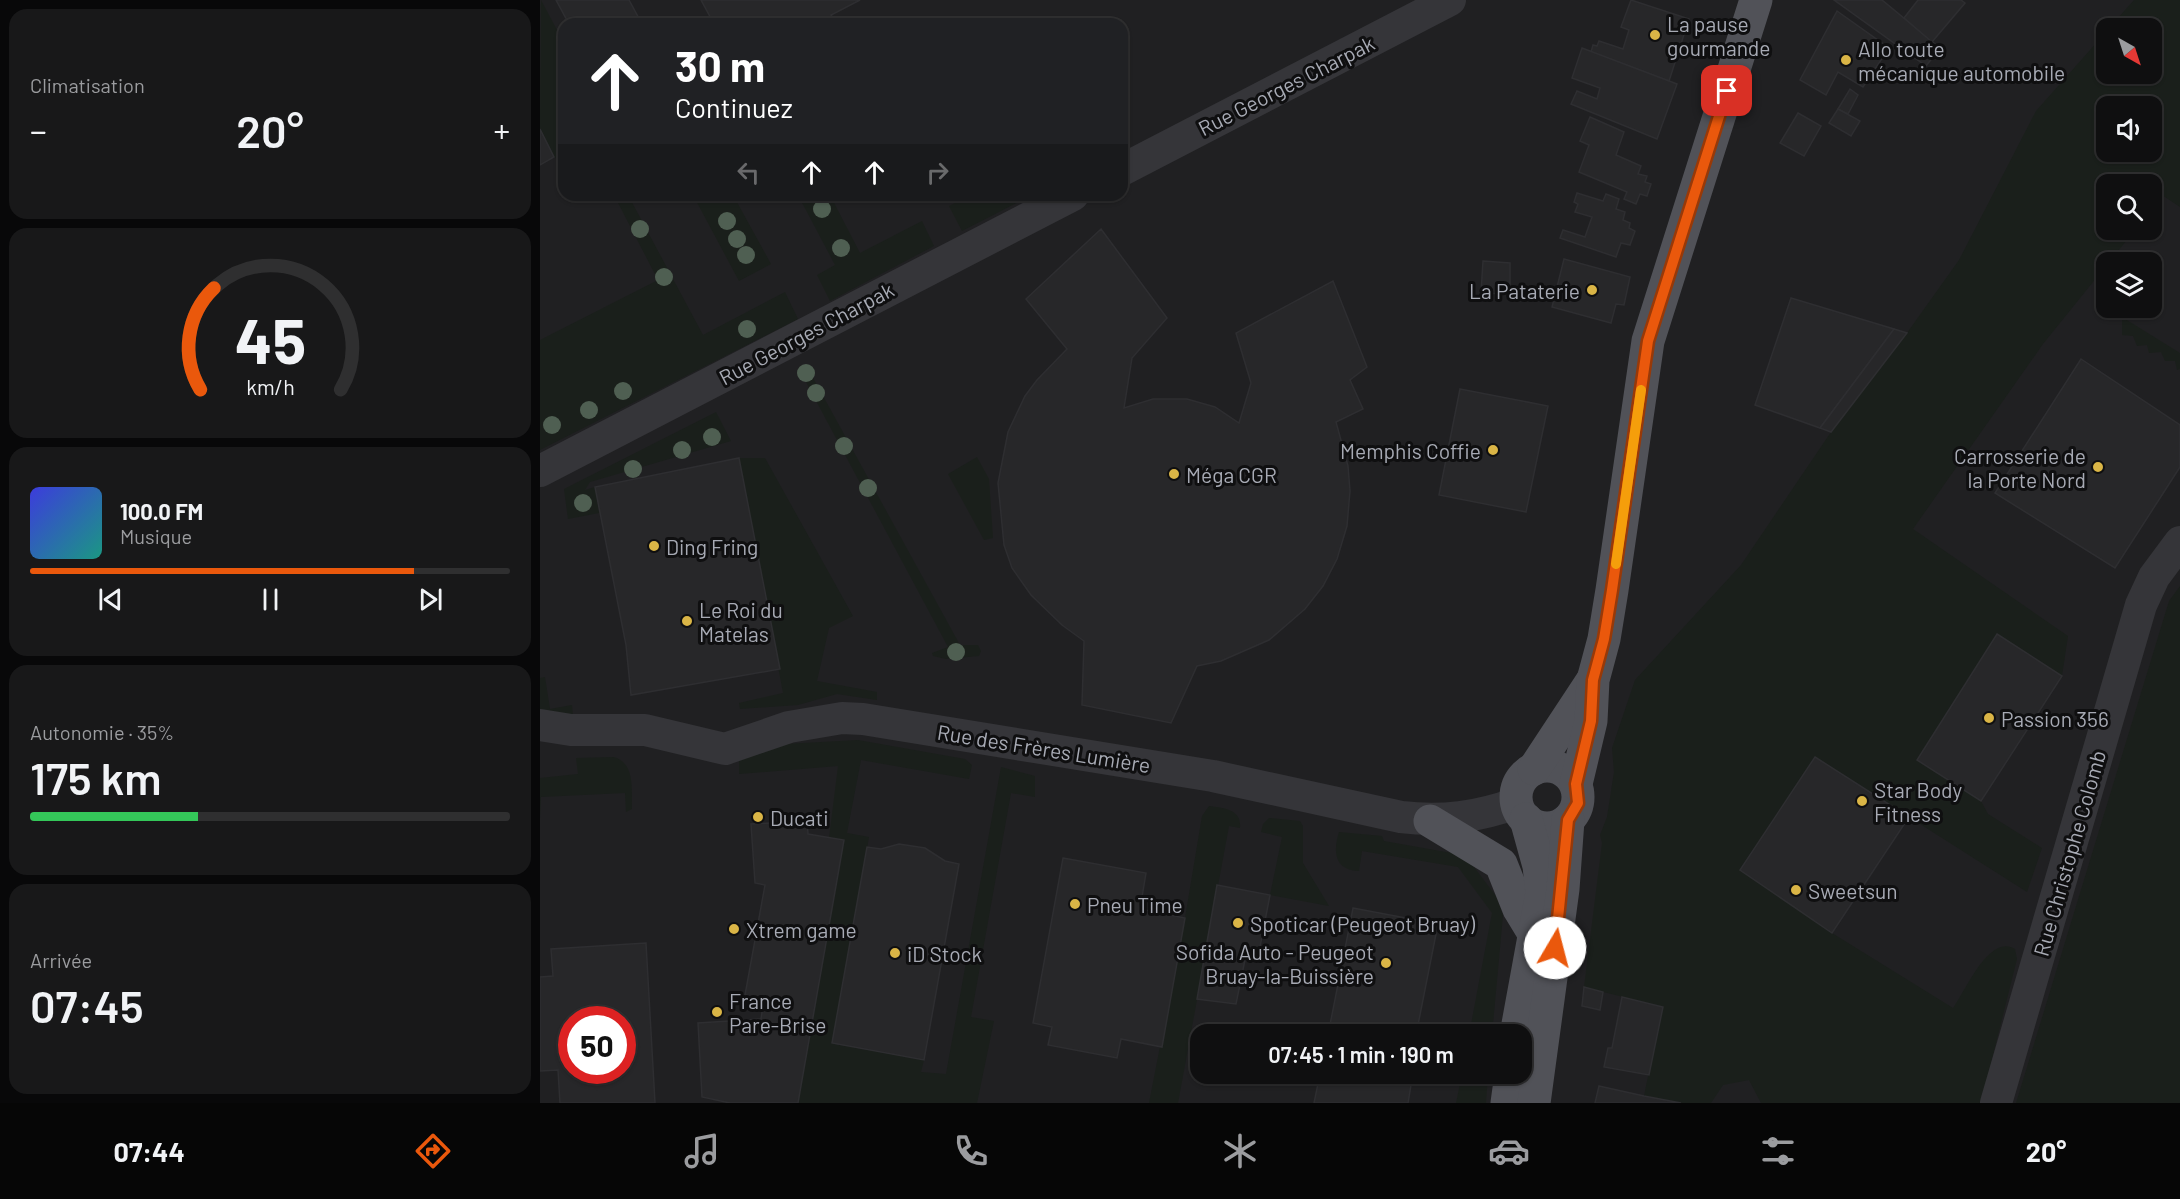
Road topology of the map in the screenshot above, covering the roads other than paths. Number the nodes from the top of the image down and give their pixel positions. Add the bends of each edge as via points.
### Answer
1 (1450, 0) edge
2 (1756, 0) edge
3 (1128, 167) edge
4 (1061, 201) edge
5 (540, 471) edge
6 (2180, 542) edge
7 (1593, 680) junction
8 (540, 725) edge
9 (570, 730) junction
10 (540, 742) edge
11 (1534, 769) junction
12 (1576, 784) junction
13 (1521, 811) junction
14 (1568, 820) junction
15 (1430, 821) junction
16 (1536, 937) junction
17 (1518, 1024) edge
18 (1510, 1084) edge
19 (1507, 1103) edge
20 (1534, 1103) edge
21 (1996, 1103) edge

1 - 3 street, Rue Georges Charpak
2 - 7 main road via 1648,341 1612,590
4 - 5 street, Rue Georges Charpak
6 - 21 street, Rue Christophe Colomb via 2154,577 2141,605
7 - 11 main road
7 - 12 main road via 1591,721
8 - 9 street, Rue des Frères Lumière
9 - 10 street, Rue des Frères Lumière
9 - 15 street, Rue des Frères Lumière via 645,730 725,749 789,727 842,718 863,719 1213,776
11 - 12 main road via 1558,768
11 - 13 main road via 1519,783
12 - 14 main road via 1578,803
13 - 14 main road via 1542,828
13 - 15 street, Rue des Frères Lumière
13 - 16 main road via 1539,866 1542,893
14 - 20 main road via 1563,889
15 - 16 main road via 1501,864 1519,909
16 - 17 main road
18 - 19 main road

